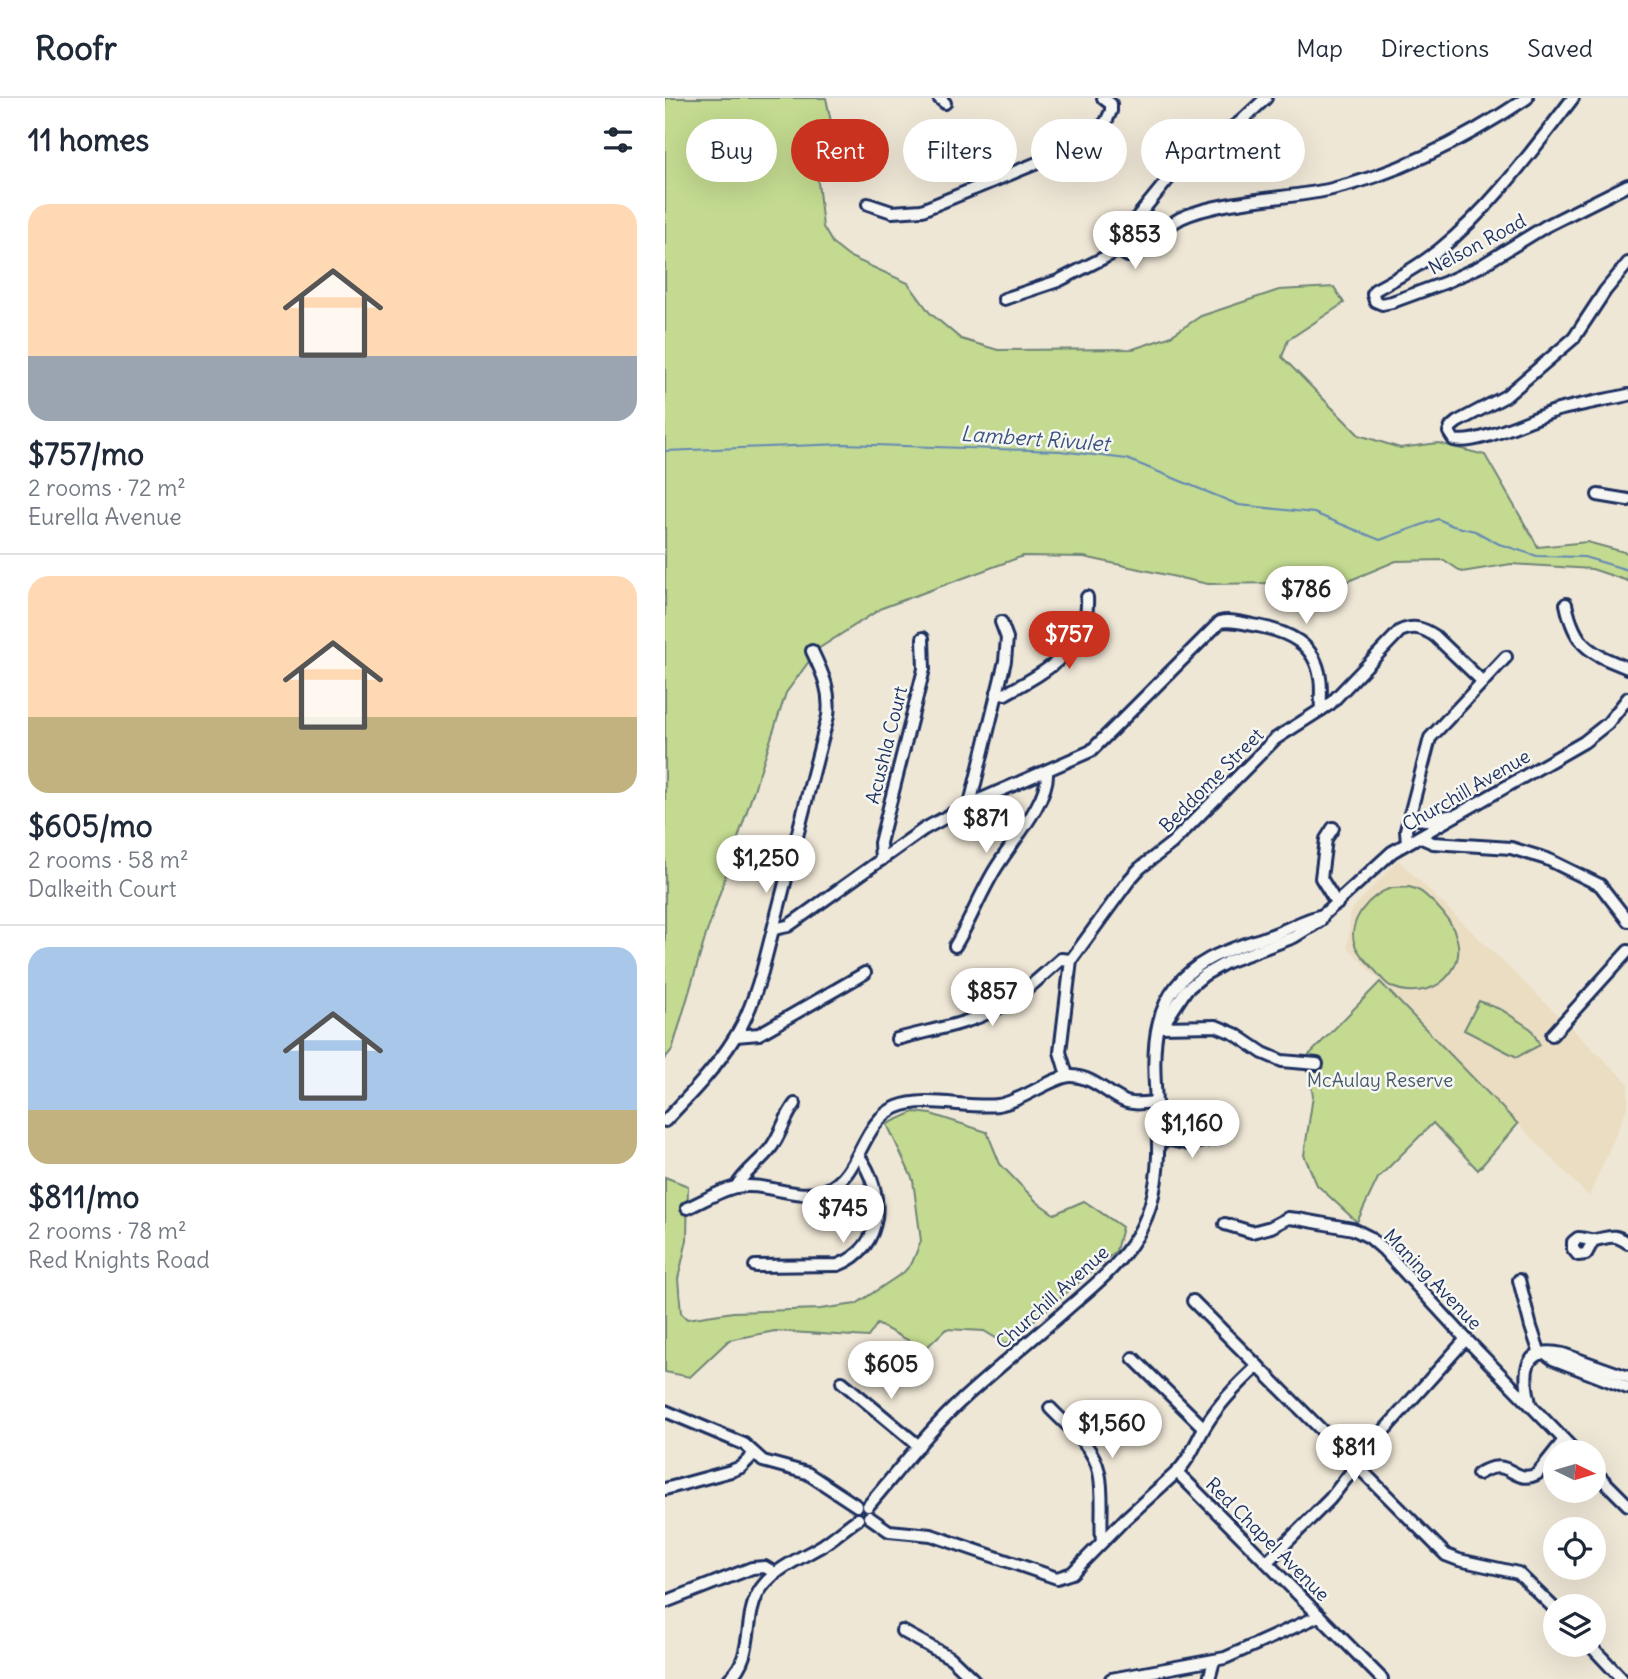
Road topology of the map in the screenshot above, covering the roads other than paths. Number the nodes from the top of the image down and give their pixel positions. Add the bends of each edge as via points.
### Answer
1 (1103, 98) edge
2 (1266, 98) edge
3 (1527, 98) edge
4 (1573, 98) edge
5 (1628, 185) edge
6 (868, 204) dead end
7 (1119, 250) junction
8 (1628, 263) edge
9 (1004, 299) dead end
10 (1628, 395) edge
11 (1598, 495) dead end
12 (1628, 500) edge
13 (1087, 597) dead end
14 (1566, 604) dead end
15 (1001, 622) dead end
16 (923, 638) dead end
17 (812, 651) dead end
18 (1506, 657) dead end
19 (1628, 668) edge
20 (1483, 682) junction
21 (997, 692) junction
22 (1628, 698) edge
23 (1321, 710) junction
24 (1047, 772) junction
25 (969, 804) junction
26 (1410, 813) junction
27 (1458, 815) junction
28 (1446, 822) junction
29 (1332, 828) dead end
30 (1419, 837) junction
31 (1407, 843) junction
32 (1456, 843) junction
33 (881, 860) junction
34 (1337, 904) junction
35 (1628, 921) edge
36 (774, 929) junction
37 (955, 946) dead end
38 (1628, 951) edge
39 (1070, 960) junction
40 (865, 973) dead end
41 (1159, 1027) junction
42 (1552, 1035) dead end
43 (736, 1036) junction
44 (897, 1039) dead end
45 (1317, 1064) dead end
46 (1067, 1075) junction
47 (1155, 1102) junction
48 (795, 1104) dead end
49 (665, 1121) edge
50 (1219, 1138) dead end
51 (1158, 1142) junction
52 (858, 1155) junction
53 (736, 1187) junction
54 (687, 1208) dead end
55 (1225, 1224) dead end
56 (1593, 1241) dead end
57 (1628, 1243) edge
58 (755, 1266) dead end
59 (1520, 1280) dead end
60 (1193, 1301) dead end
61 (1466, 1339) junction
62 (1543, 1353) junction
63 (1133, 1358) dead end
64 (1258, 1366) junction
65 (1628, 1377) edge
66 (842, 1382) dead end
67 (1628, 1388) edge
68 (1531, 1406) junction
69 (1050, 1408) dead end
70 (665, 1411) edge
71 (1204, 1428) junction
72 (1564, 1440) edge
73 (919, 1446) junction
74 (754, 1454) junction
75 (1357, 1465) junction
76 (1543, 1466) edge
77 (1177, 1472) junction
78 (1479, 1474) dead end
79 (1607, 1484) edge
80 (665, 1489) edge
81 (1628, 1505) edge
82 (863, 1512) junction
83 (1102, 1542) junction
84 (1267, 1562) junction
85 (775, 1573) junction
86 (1543, 1597) edge
87 (665, 1602) edge
88 (1319, 1616) junction
89 (902, 1631) dead end
90 (1601, 1657) edge
91 (1215, 1661) junction
92 (729, 1679) edge
93 (973, 1679) edge
94 (1111, 1679) edge
95 (1209, 1679) edge
96 (1382, 1679) edge
97 (1622, 1679) edge

1 - 6 street via 1111,104 1106,122 1089,138 1059,154 922,210 892,212
2 - 7 street via 1179,166 1121,237
3 - 7 street via 1433,153 1368,178 1328,190 1207,209 1171,224 1135,254 1126,256
4 - 5 street, Nelson Road via 1471,221 1423,262 1375,290 1375,301 1392,302 1463,275
7 - 9 street via 1058,281
8 - 10 street via 1574,338 1506,396 1457,422 1449,432 1457,441 1469,440 1558,410
11 - 12 street
13 - 21 street via 1086,617 1074,644 1036,677 1005,694
14 - 19 street via 1577,638 1604,658
15 - 21 street via 1007,648
16 - 33 street, Acushla Court via 924,669 880,843
17 - 36 street via 827,680 828,716
18 - 20 street
20 - 23 street, Beddome Street via 1436,636 1409,627
20 - 26 street via 1430,738
21 - 25 street
22 - 27 street, Churchill Avenue via 1608,723 1584,742
23 - 24 street via 1321,680 1299,640 1281,631 1220,622 1099,745
23 - 39 street, Beddome Street via 1275,739 1172,843 1140,868
24 - 25 street
24 - 37 street via 1047,784
25 - 33 street
26 - 27 street via 1424,821
26 - 31 street
27 - 28 street, Churchill Avenue
28 - 30 street, Churchill Avenue
28 - 32 street
29 - 34 street via 1321,878
30 - 31 street, Churchill Avenue
30 - 32 street via 1433,843
31 - 34 street, Churchill Avenue
32 - 35 street via 1511,848 1547,859 1600,885
33 - 36 street via 788,926
34 - 41 street, Churchill Avenue via 1323,915 1203,963 1172,991
36 - 43 street via 752,1004
38 - 42 street
39 - 44 street via 1061,959 996,1010
39 - 46 street via 1060,1052
40 - 43 street via 759,1034
41 - 45 street via 1216,1026 1263,1053
41 - 47 street, Churchill Avenue via 1153,1059
43 - 49 street
46 - 47 street via 1086,1078 1125,1102
46 - 52 street via 996,1106 898,1106 872,1127
47 - 51 street, Churchill Avenue
48 - 53 street via 770,1149
50 - 51 street via 1189,1144
51 - 73 street, Churchill Avenue via 1156,1185 1148,1214 1124,1256 962,1400
52 - 53 street via 834,1186 819,1192
52 - 58 street via 866,1165 878,1213 863,1248 838,1265
53 - 54 street
55 - 61 street, Maning Avenue via 1251,1232 1289,1218 1353,1229 1384,1250
56 - 57 street via 1607,1236
59 - 62 street via 1531,1327
60 - 64 street
61 - 68 street, Maning Avenue
61 - 75 street
62 - 65 street via 1575,1357
62 - 67 street
62 - 68 street via 1532,1357 1527,1367 1524,1381
63 - 71 street
64 - 71 street via 1220,1403
64 - 75 street
66 - 73 street
68 - 72 street, Maning Avenue
69 - 83 street via 1096,1462
70 - 74 street via 744,1444
71 - 77 street
73 - 82 street, Churchill Avenue
74 - 80 street via 731,1471
74 - 82 street via 763,1461 807,1473
75 - 84 street via 1331,1499
75 - 86 street via 1446,1555 1518,1573
76 - 78 street via 1531,1477 1499,1466
77 - 83 street
77 - 84 street, Red Chapel Avenue
79 - 81 street
82 - 83 street via 890,1531 943,1538 1057,1578 1072,1573
82 - 85 street, Churchill Avenue via 823,1544
84 - 88 street, Red Chapel Avenue
85 - 87 street via 765,1567 752,1568
85 - 92 street, Churchill Avenue via 755,1601 747,1648
88 - 91 street
88 - 96 street, Red Chapel Avenue
89 - 93 street via 951,1658
90 - 97 street
91 - 94 street
91 - 95 street

